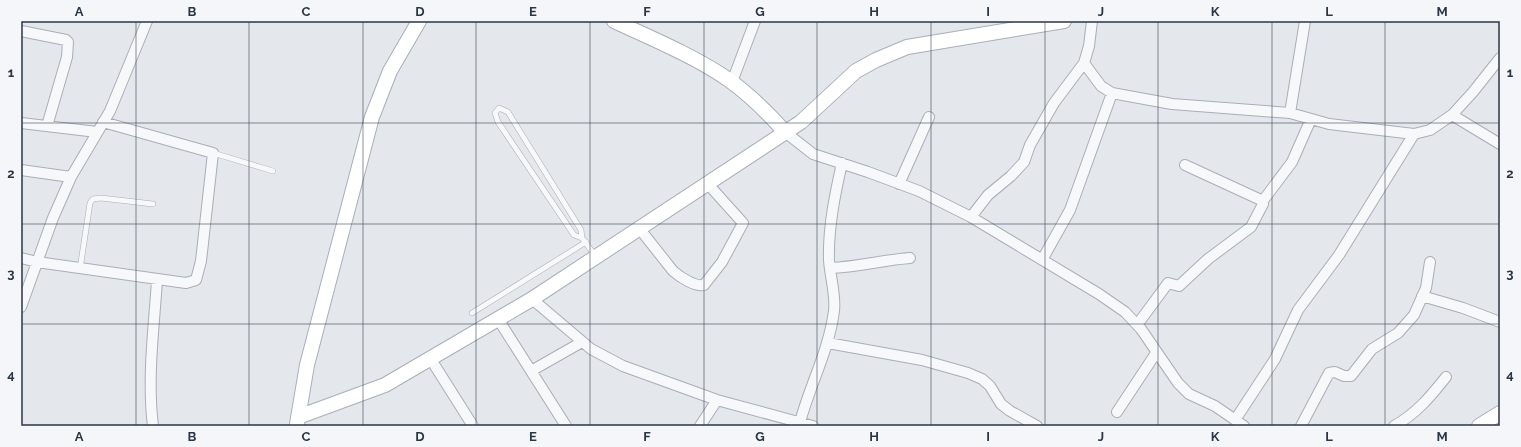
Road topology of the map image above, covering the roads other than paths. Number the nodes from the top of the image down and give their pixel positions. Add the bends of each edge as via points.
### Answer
1 (147, 21) edge
2 (419, 21) edge
3 (614, 21) edge
4 (755, 21) edge
5 (1064, 21) edge
6 (1092, 21) edge
7 (1305, 21) edge
8 (1001, 27) edge
9 (21, 31) edge
10 (1500, 58) edge
11 (1084, 63) junction
12 (732, 82) junction
13 (1112, 93) junction
14 (1290, 113) junction
15 (1452, 115) junction
16 (929, 117) dead end
17 (1311, 119) junction
18 (103, 122) junction
19 (21, 123) edge
20 (47, 126) junction
21 (98, 132) junction
22 (785, 132) junction
23 (1414, 134) junction
24 (1500, 144) edge
25 (213, 153) junction
26 (842, 163) junction
27 (1185, 165) dead end
28 (21, 170) edge
29 (273, 171) dead end
30 (71, 177) junction
31 (707, 183) junction
32 (900, 184) junction
33 (1262, 202) junction
34 (153, 204) dead end
35 (971, 217) junction
36 (639, 228) junction
37 (584, 240) junction
38 (596, 257) junction
39 (21, 258) edge
40 (910, 258) dead end
41 (1042, 260) junction
42 (37, 262) junction
43 (1430, 262) dead end
44 (830, 268) junction
45 (80, 269) junction
46 (157, 280) junction
47 (1422, 296) junction
48 (532, 299) junction
49 (21, 307) edge
50 (472, 313) dead end
51 (498, 319) junction
52 (1500, 322) edge
53 (1137, 325) junction
54 (582, 342) junction
55 (828, 343) junction
56 (1156, 353) junction
57 (430, 358) junction
58 (531, 371) junction
59 (1446, 377) dead end
60 (717, 400) junction
61 (1117, 412) dead end
62 (1236, 420) junction
63 (800, 422) junction
64 (296, 424) edge
65 (153, 426) edge
66 (473, 426) edge
67 (566, 426) edge
68 (700, 426) edge
69 (813, 426) edge
70 (1037, 426) edge
71 (1244, 426) edge
72 (1301, 426) edge
73 (1394, 426) edge

1 - 18 street
2 - 64 street via 390,71 372,117 306,364
3 - 12 street via 678,51
4 - 12 street
5 - 8 street
6 - 11 street
7 - 14 street
8 - 22 street via 907,47 876,60 856,71 801,122
9 - 20 street via 68,42 67,57
10 - 15 street
11 - 13 street via 1101,86
11 - 35 street via 1054,103 1020,168 988,194
12 - 22 street
13 - 14 street via 1172,104
13 - 41 street via 1070,210
14 - 17 street
15 - 23 street via 1430,130
15 - 24 street
16 - 32 street
17 - 23 street via 1329,124
17 - 33 street via 1292,162
18 - 21 street
18 - 25 street
19 - 20 street
20 - 21 street
21 - 30 street
22 - 26 street via 813,154
22 - 31 street
23 - 62 street via 1338,255 1298,310 1275,360
25 - 29 lane
25 - 46 street via 196,280 186,284
26 - 32 street
26 - 44 street via 831,231
27 - 33 street
28 - 30 street
30 - 42 street
31 - 36 street
31 - 36 street via 743,223 722,262 704,285 678,276
32 - 35 street
33 - 53 street via 1251,227 1208,259 1179,286 1168,283
34 - 45 lane via 93,199 90,203
35 - 41 street
36 - 38 street
37 - 37 lane via 574,235 498,122 495,113 499,108 508,112 582,230
37 - 38 lane
37 - 50 lane
38 - 48 street
39 - 42 street
40 - 44 street
41 - 53 street via 1100,294 1125,312
42 - 45 street
42 - 49 street
43 - 47 street via 1426,288
44 - 55 street via 834,310
45 - 46 street
46 - 65 street via 152,355
47 - 52 street
47 - 72 street via 1407,324 1398,333 1372,349 1351,376 1329,373
48 - 51 street
48 - 54 street
51 - 57 street
51 - 58 street
53 - 56 street
54 - 58 street
54 - 60 street via 623,366
55 - 63 street via 808,393
55 - 70 street via 922,360 968,373 990,386 1001,404 1010,411
56 - 61 street
56 - 62 street via 1189,394
57 - 64 street via 385,385
57 - 66 street
58 - 67 street
59 - 73 street via 1431,397 1413,414
60 - 63 street
60 - 68 street
62 - 71 street
63 - 69 street

